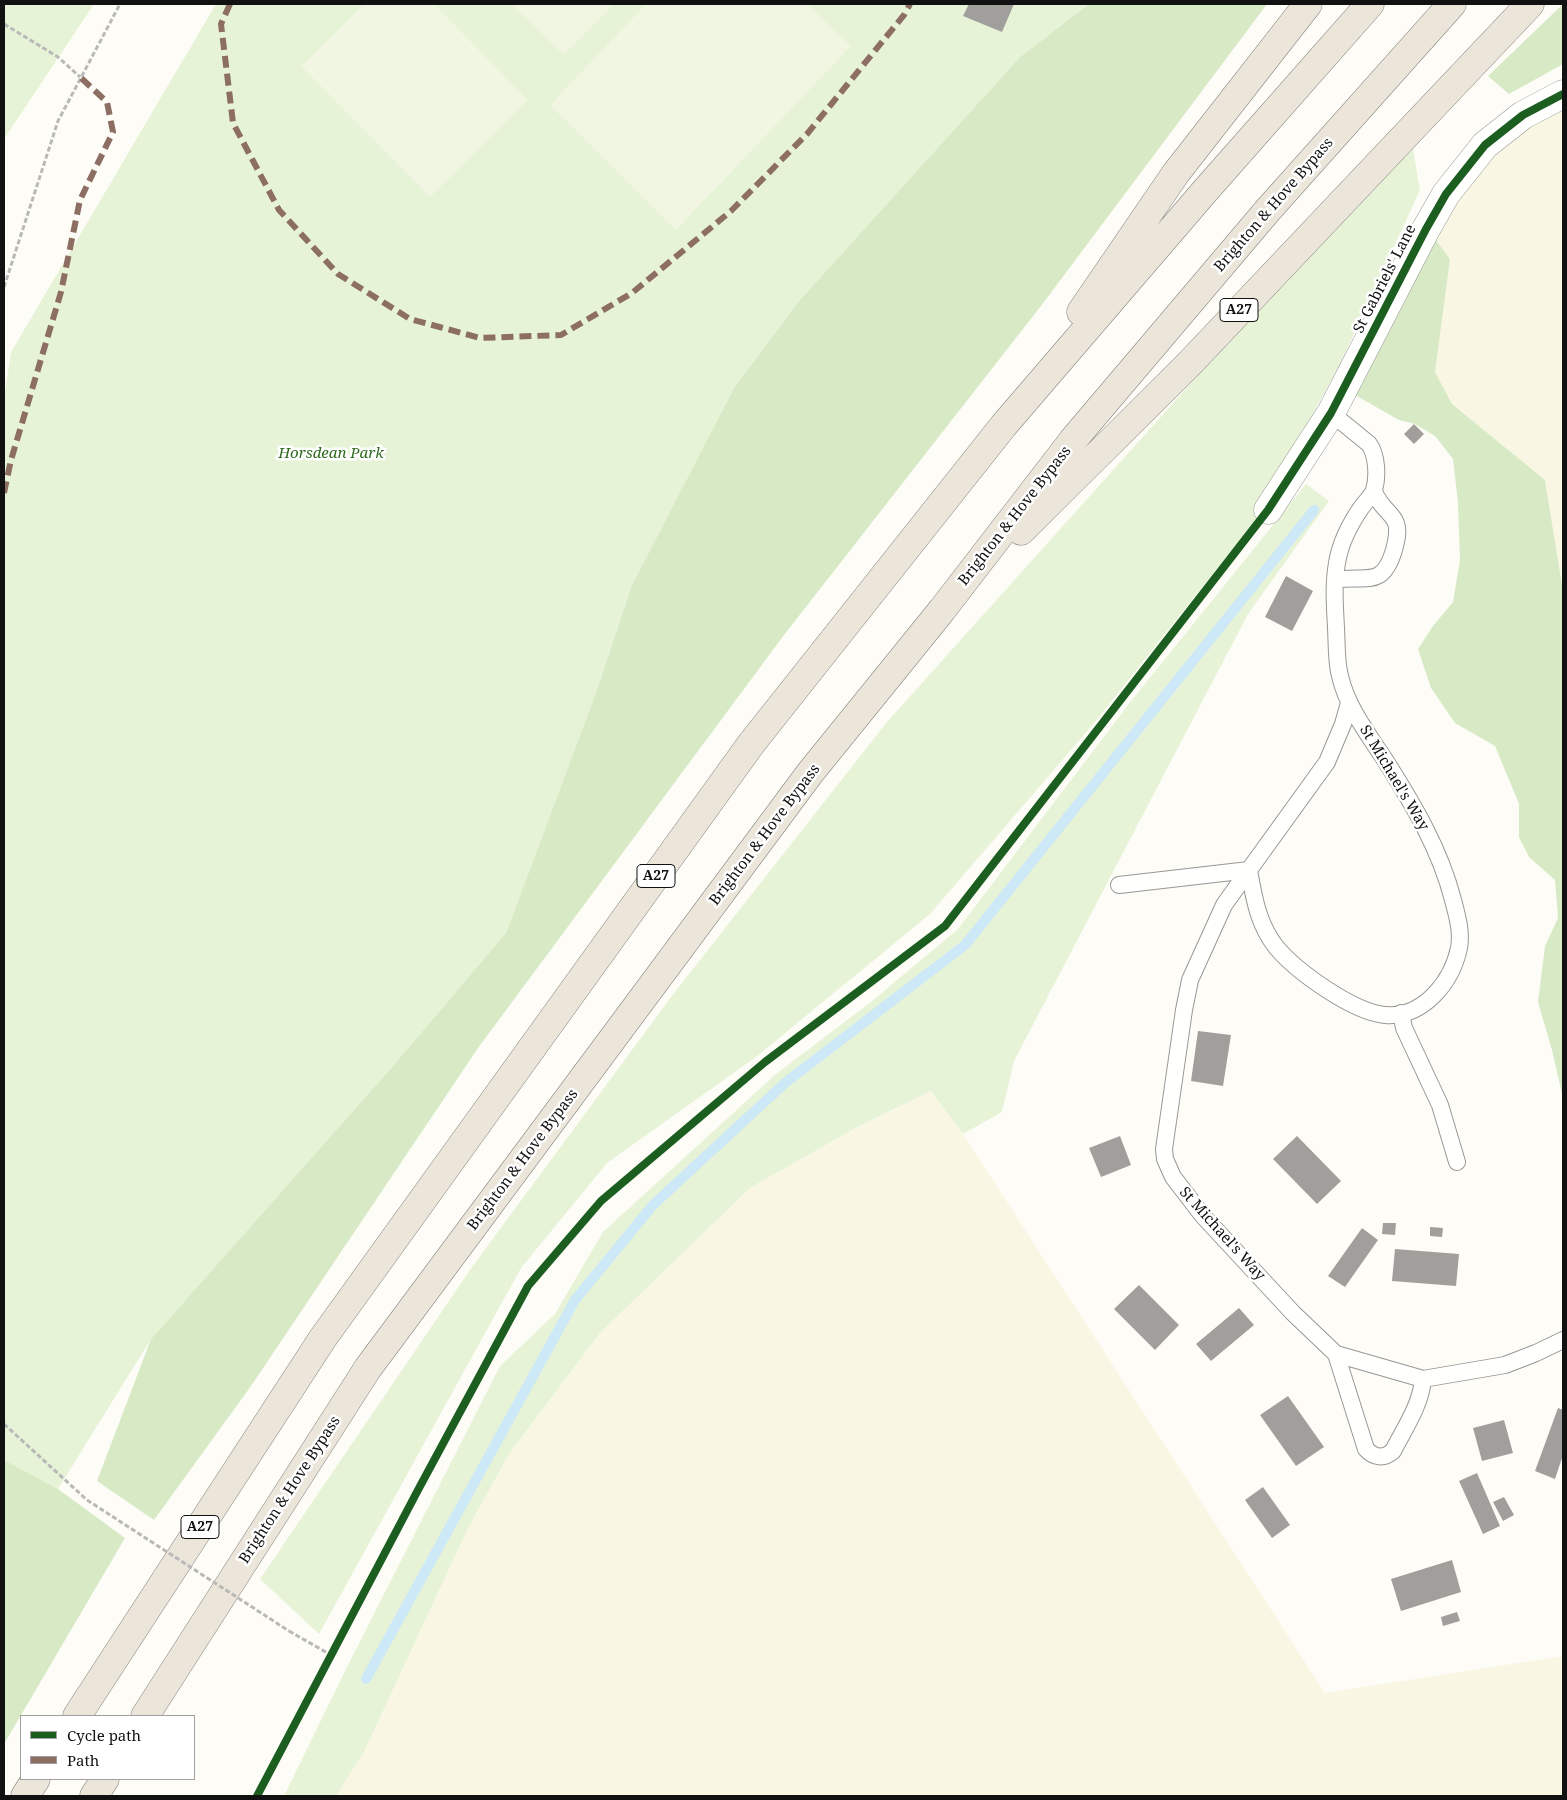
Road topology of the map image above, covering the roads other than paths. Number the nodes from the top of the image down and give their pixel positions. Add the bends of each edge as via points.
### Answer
1 (1308, 4) edge
2 (1370, 4) edge
3 (1452, 4) edge
4 (1530, 4) edge
5 (1563, 94) edge
6 (1331, 413) junction
7 (1004, 425) junction
8 (1374, 491) junction
9 (1268, 510) dead end
10 (1335, 580) junction
11 (942, 610) junction
12 (1349, 703) junction
13 (1249, 870) junction
14 (1119, 885) dead end
15 (1401, 1013) junction
16 (1456, 1162) dead end
17 (1563, 1340) edge
18 (1336, 1354) junction
19 (1423, 1379) junction
20 (78, 1715) edge
21 (146, 1715) edge
22 (35, 1780) edge
23 (104, 1780) edge
24 (25, 1796) edge
25 (94, 1796) edge

1 - 7 highway, A27 via 1176,173
2 - 7 highway, A27
3 - 11 highway, Brighton & Hove Bypass / A27 via 1268,210 1073,440
4 - 11 highway, A27 via 1189,364
5 - 6 street, St Gabriels' Lane via 1523,115 1485,145 1446,194
6 - 8 lane via 1373,449 1376,463
6 - 9 street, St Gabriels' Lane
7 - 20 highway, A27 via 751,744 323,1338
8 - 10 lane, St Michael's Way via 1350,526 1340,550
8 - 10 lane via 1396,525 1392,558 1376,578
10 - 12 lane, St Michael's Way via 1340,676
11 - 21 highway, Brighton & Hove Bypass / A27 via 810,773 368,1368
12 - 13 lane, St Michael's Way via 1327,762
12 - 15 lane, St Michael's Way via 1417,811 1447,876 1459,924 1460,945 1452,970 1440,990 1422,1004
13 - 14 lane
13 - 15 lane, St Michael's Way via 1255,905 1264,928 1291,962 1323,988 1360,1007 1380,1014
13 - 18 lane, St Michael's Way via 1224,905 1190,980 1165,1139 1165,1159 1178,1185 1203,1216 1292,1313
15 - 16 lane via 1404,1028 1440,1105
17 - 19 lane, St Michael's Way via 1505,1365
18 - 19 lane, St Michael's Way
18 - 19 lane via 1366,1449 1375,1456 1385,1456 1392,1451 1419,1399
22 - 24 highway
23 - 25 highway

